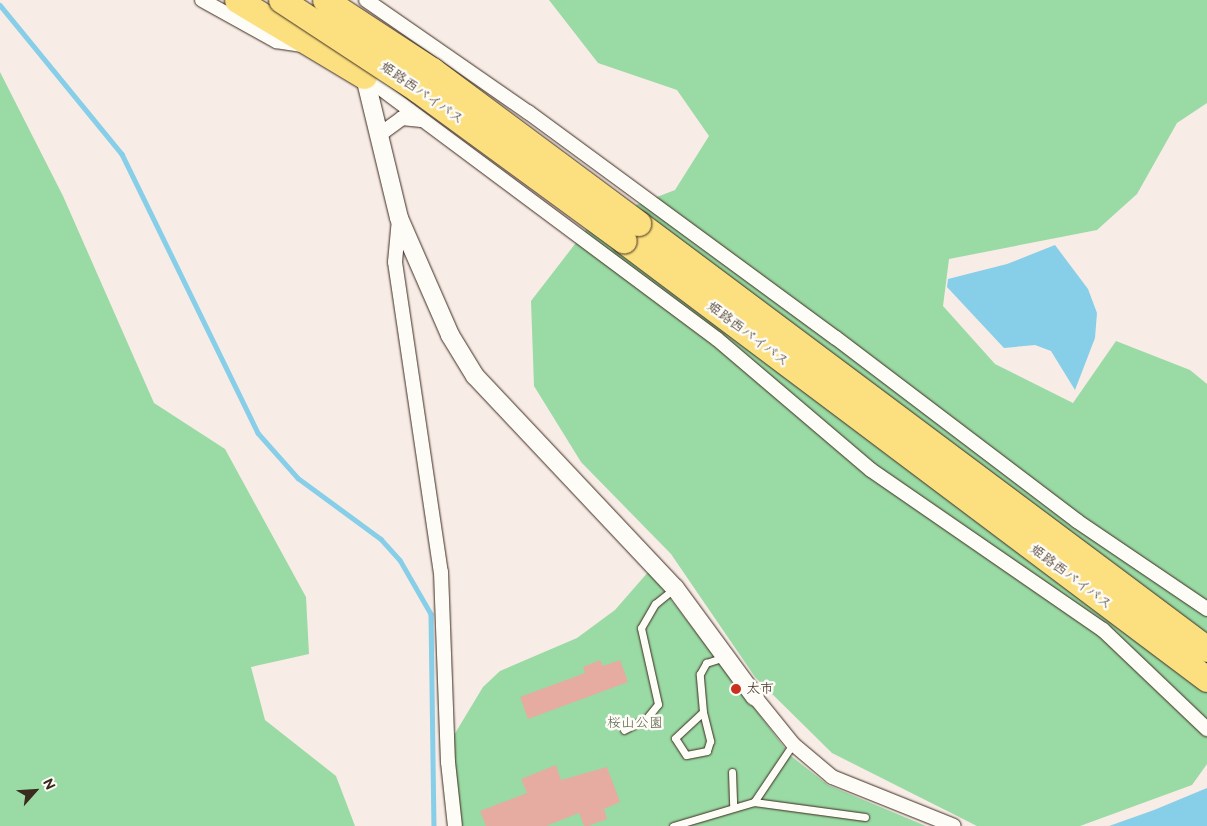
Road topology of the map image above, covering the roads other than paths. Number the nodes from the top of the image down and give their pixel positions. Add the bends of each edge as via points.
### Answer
1 (202, 0) edge
2 (237, 0) edge
3 (281, 0) edge
4 (326, 0) edge
5 (366, 0) edge
6 (345, 6) edge
7 (392, 18) junction
8 (303, 39) junction
9 (356, 39) junction
10 (364, 76) junction
11 (424, 121) junction
12 (379, 136) junction
13 (399, 218) junction
14 (631, 232) junction
15 (675, 588) junction
16 (1207, 609) edge
17 (1207, 648) edge
18 (725, 657) junction
19 (1207, 679) edge
20 (755, 697) joint
21 (703, 712) junction
22 (1207, 729) edge
23 (624, 730) dead end
24 (793, 744) junction
25 (732, 772) dead end
26 (754, 802) junction
27 (733, 806) junction
28 (865, 817) dead end
29 (455, 826) edge
30 (672, 826) edge
31 (954, 826) edge

1 - 8 street via 276,42 298,47
2 - 8 highway
3 - 14 highway, 姫路西バイパス, bridge
4 - 14 highway, 姫路西バイパス, bridge via 432,70
5 - 7 street
6 - 8 street via 326,40
6 - 9 street
7 - 9 street via 372,26
7 - 16 street via 836,338 1078,521
8 - 10 highway
9 - 10 street
10 - 11 street
10 - 12 street
11 - 12 street via 402,118
11 - 22 street via 717,339 871,470 1103,630
12 - 13 street
13 - 15 street via 450,335 475,376
13 - 29 street via 395,262 441,572 448,762
14 - 17 highway, 姫路西バイパス
14 - 19 highway, 姫路西バイパス
15 - 18 street
15 - 23 lane via 655,604 641,628 658,704 646,719
18 - 20 street
18 - 21 lane via 706,663 700,674
20 - 24 street
21 - 21 lane via 675,738 686,755 706,751 710,741
24 - 26 lane
24 - 31 street via 832,777
25 - 27 lane
26 - 27 lane
26 - 28 lane
27 - 30 lane

